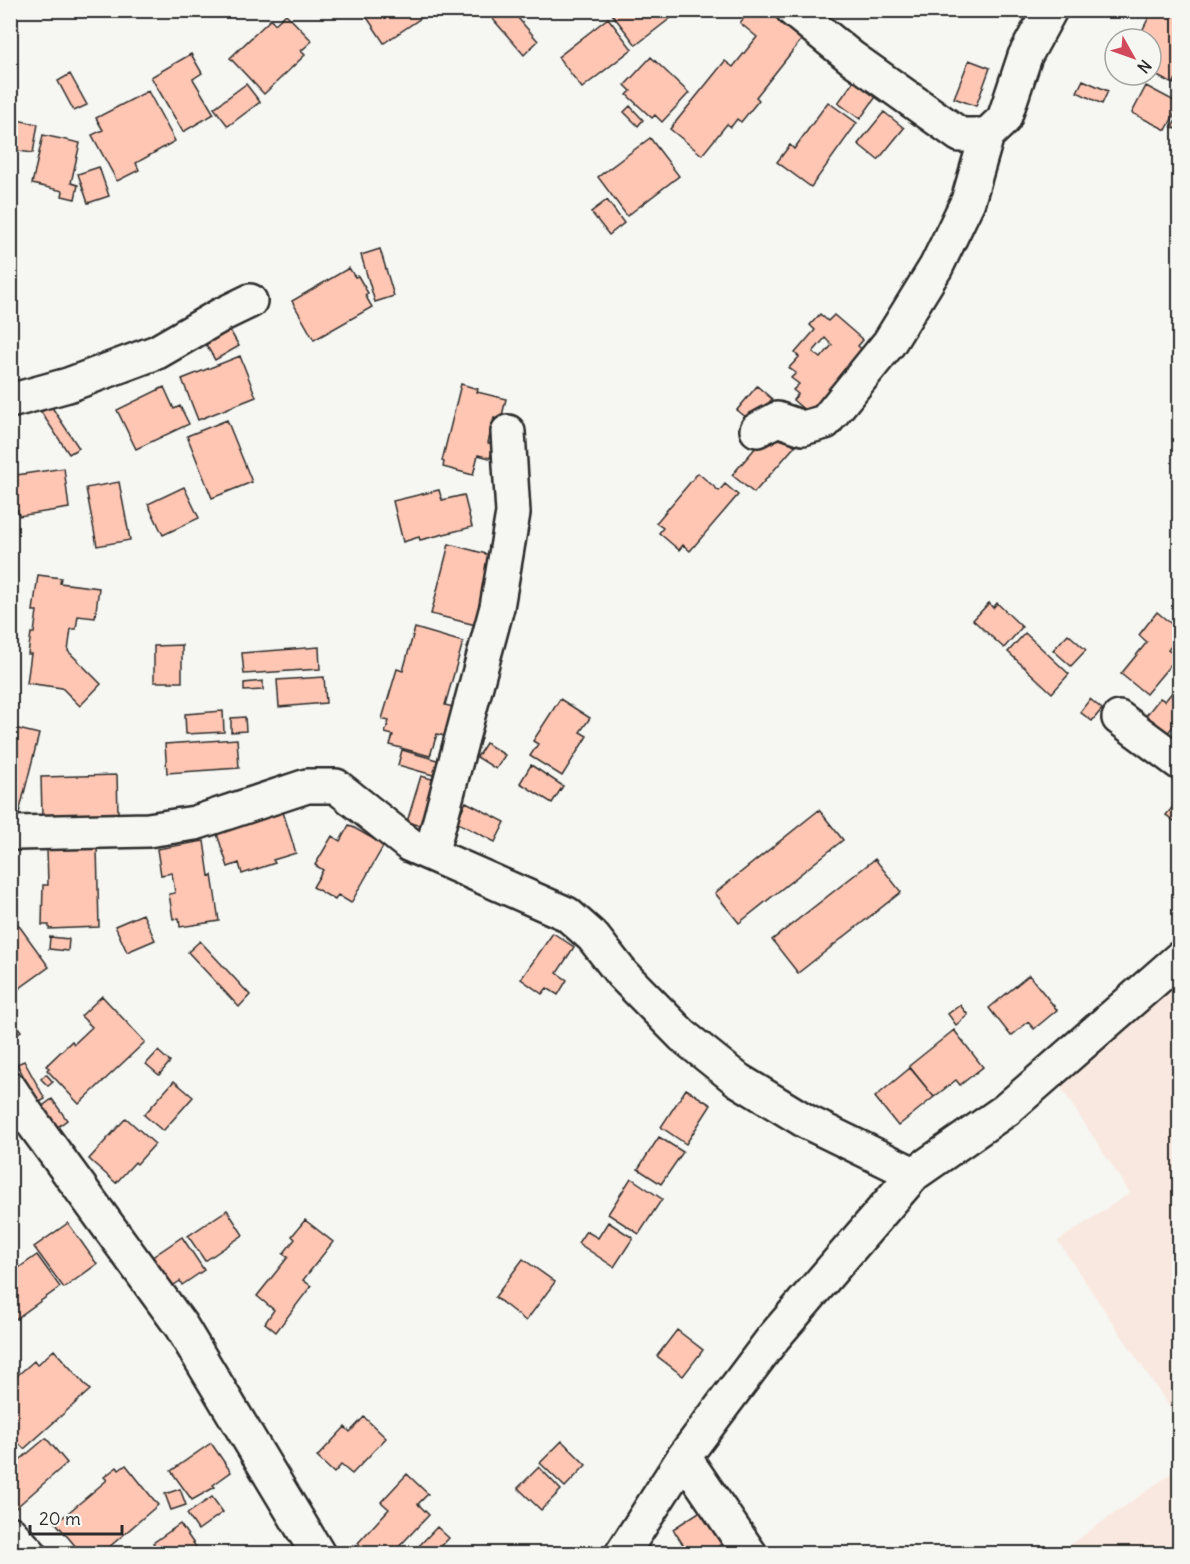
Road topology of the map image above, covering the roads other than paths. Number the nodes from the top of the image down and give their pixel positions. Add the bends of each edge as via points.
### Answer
1 (793, 10) edge
2 (1050, 10) edge
3 (987, 135) junction
4 (250, 301) dead end
5 (10, 401) edge
6 (757, 430) dead end
7 (508, 432) dead end
8 (1119, 718) dead end
9 (1179, 763) edge
10 (10, 832) edge
11 (431, 854) junction
12 (1179, 958) edge
13 (10, 1089) edge
14 (914, 1174) junction
15 (684, 1457) junction
16 (10, 1533) edge
17 (30, 1554) edge
18 (318, 1554) edge
19 (622, 1554) edge
20 (750, 1554) edge

1 - 3 street via 852,58 960,135
2 - 3 street via 1025,56 1004,119
3 - 6 street via 968,201 936,267 889,343 825,422 802,428 777,419
4 - 5 street via 157,352
7 - 11 street via 513,513 497,608
8 - 9 street
10 - 11 street via 148,830 195,823 307,786 336,786 410,845
11 - 14 street via 567,915 593,937 622,974 683,1036 738,1080 807,1122
12 - 14 street via 1006,1110
13 - 18 street via 181,1326
14 - 15 street via 774,1337
15 - 19 street
15 - 20 street
16 - 17 street

